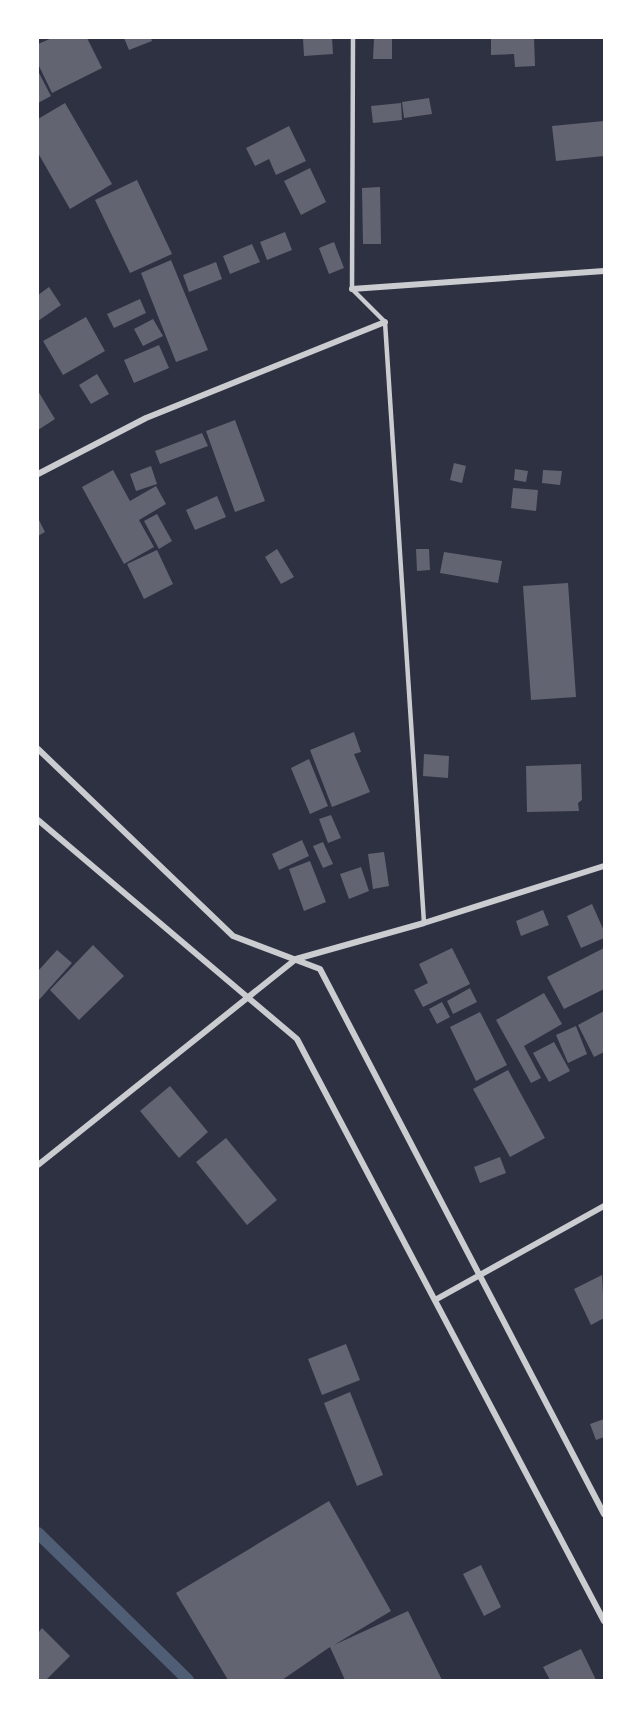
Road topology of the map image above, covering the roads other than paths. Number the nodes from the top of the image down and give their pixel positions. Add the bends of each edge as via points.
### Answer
1 (353, 38) edge
2 (604, 271) edge
3 (352, 289) junction
4 (385, 322) junction
5 (38, 474) edge
6 (38, 749) edge
7 (38, 820) edge
8 (604, 866) edge
9 (424, 924) junction
10 (296, 959) junction
11 (248, 998) junction
12 (38, 1166) edge
13 (604, 1206) edge
14 (480, 1276) junction
15 (435, 1300) junction
16 (604, 1514) edge
17 (602, 1610) edge
18 (604, 1621) edge

1 - 3 lane
2 - 3 street
3 - 4 lane
4 - 5 street via 146,418
4 - 9 lane
6 - 10 street via 233,936
7 - 11 street
8 - 9 street
9 - 10 street
10 - 11 street
10 - 14 street via 320,969
11 - 12 street
11 - 15 street via 297,1039
13 - 14 street
14 - 15 street
14 - 16 street
15 - 17 street
17 - 18 street

